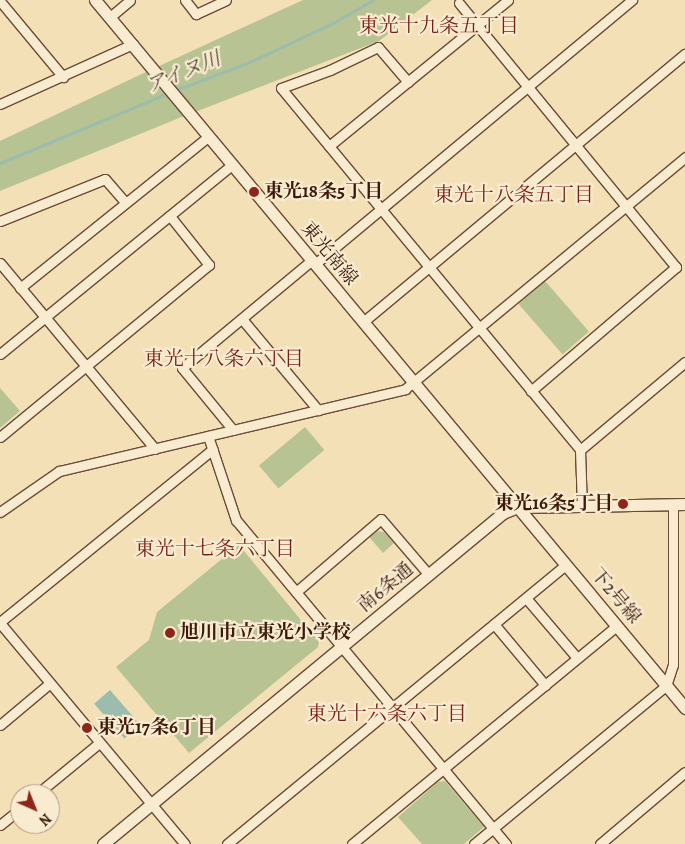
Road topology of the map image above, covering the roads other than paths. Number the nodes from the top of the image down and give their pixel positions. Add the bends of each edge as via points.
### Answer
1 (95, 0) edge
2 (130, 0) edge
3 (185, 0) edge
4 (226, 0) edge
5 (508, 0) edge
6 (632, 0) edge
7 (0, 1) edge
8 (459, 2) dead end
9 (110, 17) junction
10 (478, 25) junction
11 (133, 44) junction
12 (685, 54) edge
13 (63, 77) junction
14 (408, 82) junction
15 (528, 86) junction
16 (0, 104) edge
17 (208, 136) junction
18 (576, 145) junction
19 (329, 146) junction
20 (685, 157) edge
21 (232, 165) junction
22 (125, 202) junction
23 (627, 205) junction
24 (380, 209) junction
25 (170, 216) junction
26 (0, 221) edge
27 (313, 262) junction
28 (1, 266) edge
29 (428, 268) junction
30 (20, 288) junction
31 (45, 317) junction
32 (242, 319) junction
33 (363, 322) junction
34 (478, 327) junction
35 (0, 354) edge
36 (685, 362) edge
37 (86, 366) junction
38 (414, 383) junction
39 (531, 391) junction
40 (318, 410) junction
41 (232, 430) junction
42 (208, 436) junction
43 (0, 437) edge
44 (155, 448) junction
45 (213, 449) junction
46 (580, 450) junction
47 (672, 504) junction
48 (685, 504) edge
49 (582, 506) junction
50 (518, 507) junction
51 (0, 512) edge
52 (566, 565) junction
53 (429, 575) junction
54 (296, 592) junction
55 (526, 598) junction
56 (0, 622) edge
57 (494, 624) junction
58 (616, 626) junction
59 (342, 647) junction
60 (577, 658) junction
61 (50, 683) junction
62 (545, 685) junction
63 (666, 686) junction
64 (392, 708) junction
65 (685, 708) edge
66 (0, 725) edge
67 (99, 743) junction
68 (443, 769) junction
69 (685, 772) edge
70 (50, 784) edge
71 (151, 804) junction
72 (10, 816) edge
73 (0, 825) edge
74 (493, 828) junction
75 (103, 844) edge
76 (185, 844) edge
77 (228, 844) edge
78 (352, 844) edge
79 (474, 844) edge
80 (506, 844) edge
81 (600, 844) edge

1 - 9 street, 東光南線
2 - 9 street
3 - 4 street via 196,14
5 - 10 street
6 - 15 street
7 - 13 street
8 - 10 street
9 - 11 street, 東光南線
10 - 14 street
10 - 15 street
11 - 13 street
11 - 17 street, 東光南線
12 - 18 street
13 - 16 street
14 - 19 street
14 - 19 street via 378,47 281,88
15 - 18 street
15 - 24 street
17 - 21 street, 東光南線
17 - 22 street
18 - 23 street
18 - 29 street
19 - 24 street
20 - 23 street
21 - 25 street
21 - 27 street, 東光南線
22 - 26 street via 106,180
22 - 30 street
23 - 34 street
23 - 39 street via 676,267
24 - 27 street
24 - 29 street
25 - 31 street
25 - 37 street via 209,265
27 - 32 street
27 - 33 street, 東光南線
28 - 30 street
29 - 33 street
29 - 34 street
30 - 31 street
31 - 35 street
31 - 37 street
32 - 40 street
32 - 41 street via 182,368
33 - 38 street, 東光南線
34 - 38 street
34 - 39 street
36 - 46 street
37 - 43 street
37 - 44 street
38 - 40 street
38 - 50 street, 東光南線
39 - 46 street
40 - 41 street
41 - 42 street
42 - 44 street
42 - 45 street
44 - 51 street via 59,471
45 - 54 street via 236,520
45 - 56 street
46 - 49 street
47 - 48 street, 南6条通
47 - 49 street, 南6条通
47 - 63 street via 673,666
49 - 50 street, 南6条通
50 - 52 street, 下2号線
50 - 53 street, 南6条通 via 503,513
52 - 55 street
52 - 58 street, 下2号線
53 - 54 street via 381,519
53 - 59 street, 南6条通
54 - 59 street
55 - 57 street
55 - 60 street
56 - 61 street
57 - 62 street
57 - 64 street
58 - 60 street
58 - 63 street, 下2号線
59 - 64 street
59 - 71 street, 南6条通
60 - 62 street
61 - 66 street
61 - 67 street
62 - 68 street
63 - 65 street, 下2号線
63 - 74 street
64 - 68 street
64 - 77 street
67 - 70 street
67 - 71 street
68 - 74 street
68 - 78 street
69 - 81 street
71 - 75 street, 南6条通
71 - 76 street
72 - 73 street
74 - 79 street
74 - 80 street

